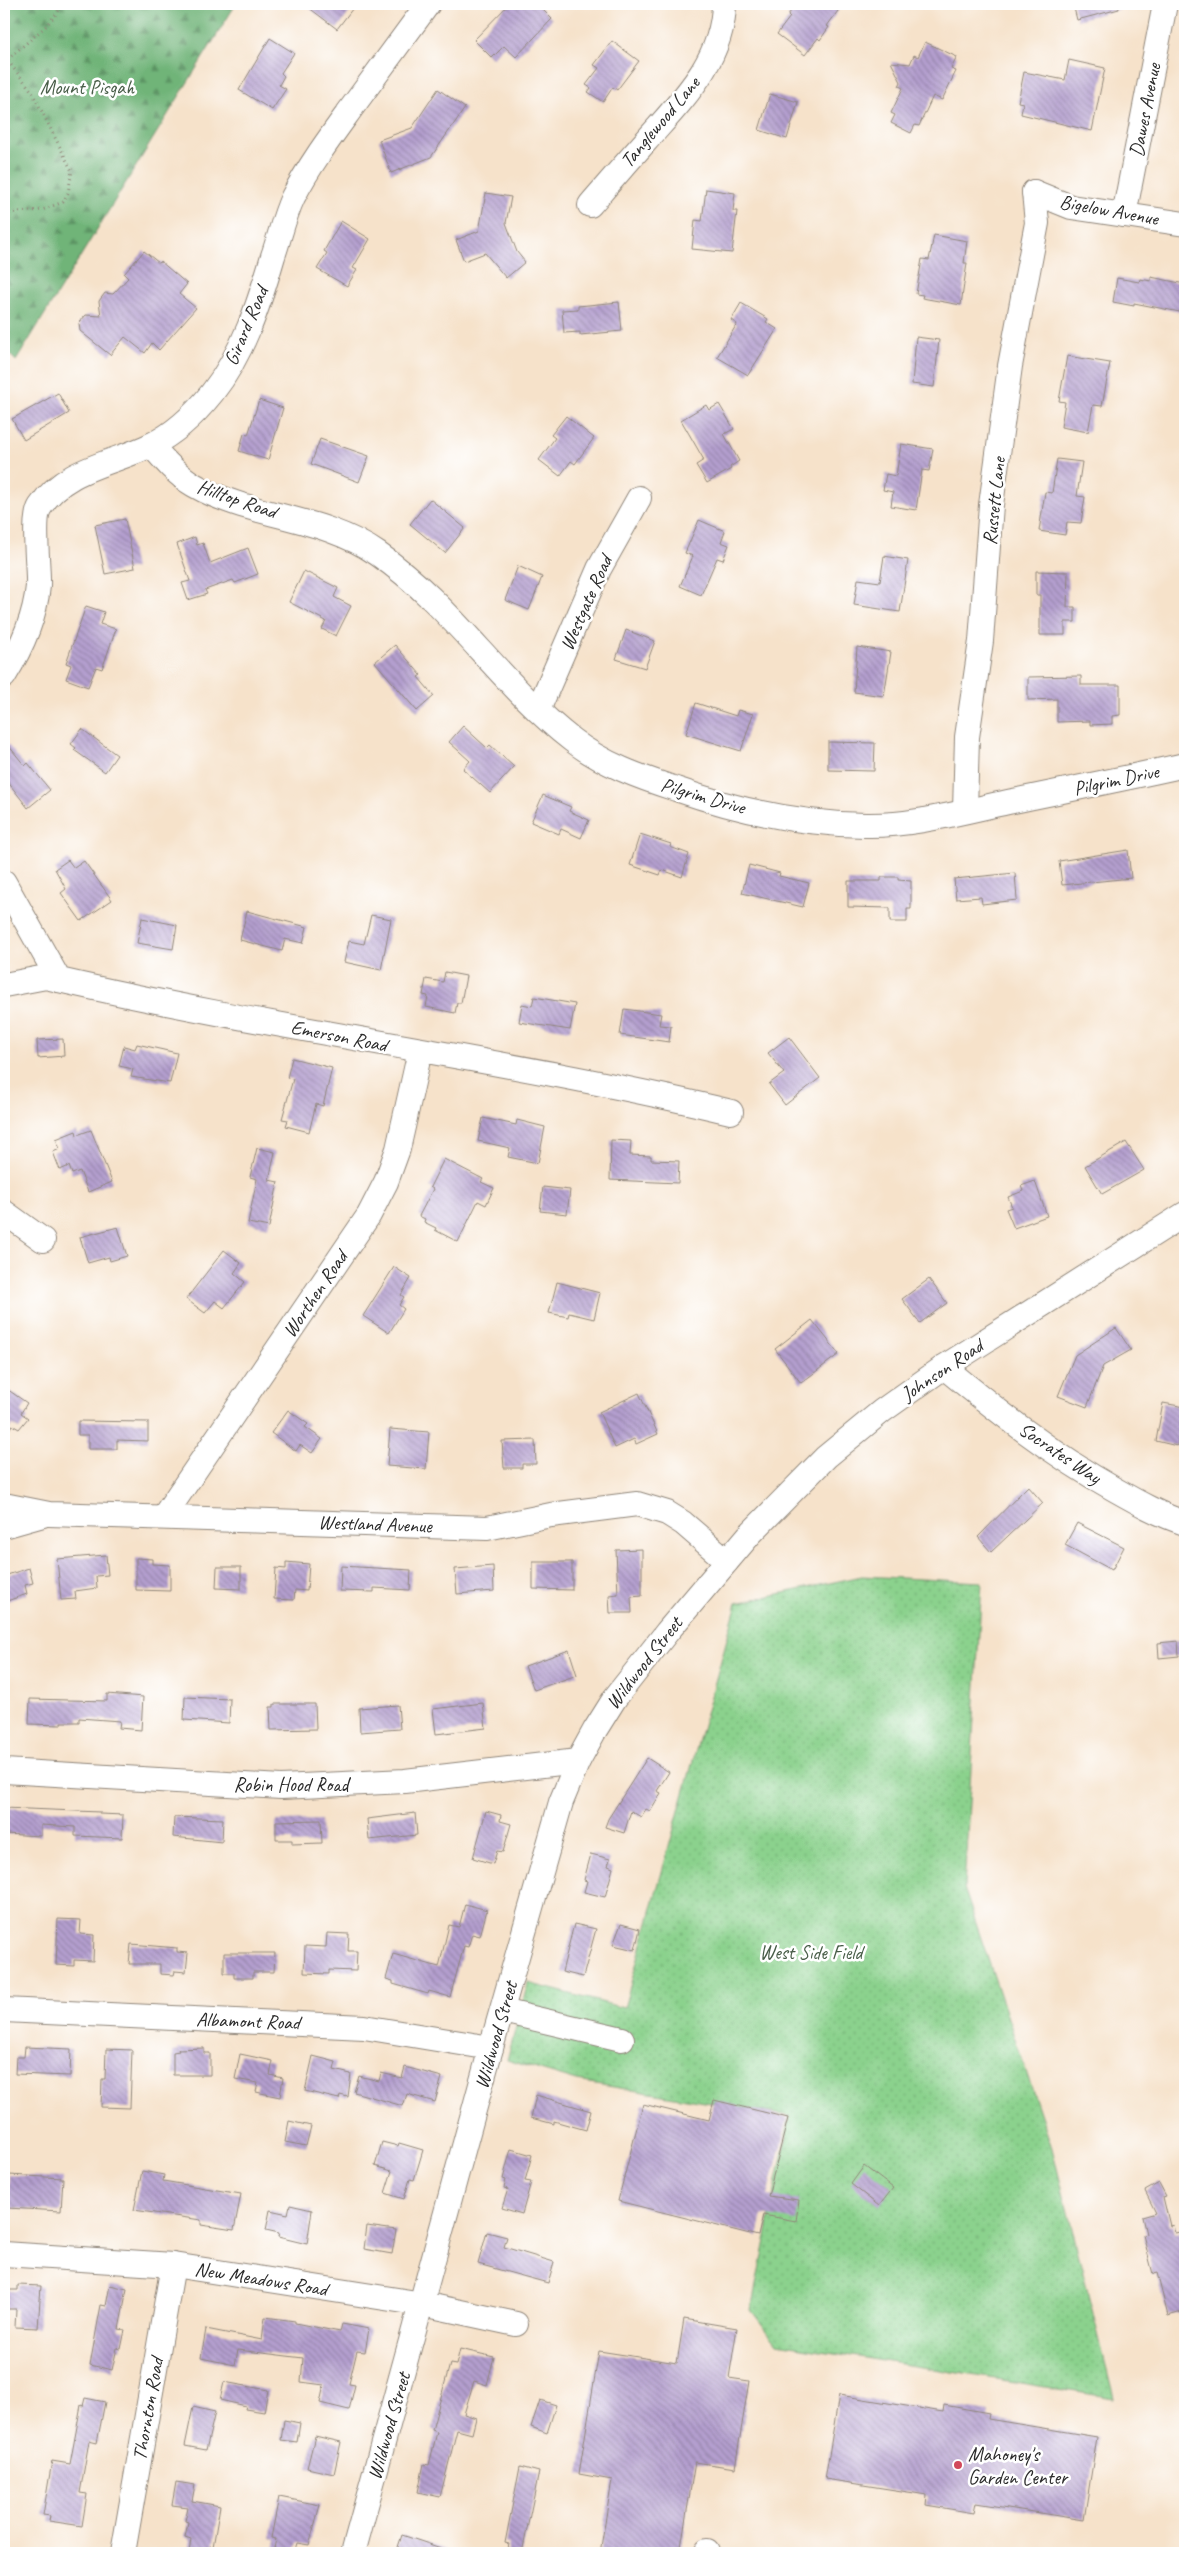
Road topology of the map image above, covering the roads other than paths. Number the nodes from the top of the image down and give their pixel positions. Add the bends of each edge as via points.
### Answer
1 (428, 4) edge
2 (724, 4) edge
3 (1165, 4) edge
4 (1034, 192) joint
5 (590, 205) dead end
6 (1124, 215) junction
7 (1185, 224) edge
8 (152, 445) junction
9 (639, 498) dead end
10 (308, 521) joint
11 (4, 676) edge
12 (538, 710) junction
13 (1185, 764) edge
14 (965, 811) junction
15 (4, 882) edge
16 (59, 980) junction
17 (4, 985) edge
18 (420, 1051) junction
19 (731, 1112) dead end
20 (4, 1212) edge
21 (1185, 1214) edge
22 (43, 1240) dead end
23 (944, 1367) junction
24 (4, 1505) edge
25 (49, 1514) junction
26 (164, 1516) junction
27 (1185, 1523) edge
28 (4, 1526) edge
29 (728, 1561) junction
30 (578, 1761) junction
31 (4, 1771) edge
32 (4, 2010) edge
33 (502, 2011) junction
34 (622, 2039) dead end
35 (491, 2048) junction
36 (4, 2254) edge
37 (173, 2265) junction
38 (423, 2304) junction
39 (516, 2324) dead end
40 (122, 2553) edge
41 (353, 2553) edge

1 - 8 street, Girard Road via 323,147 302,181 288,209 248,329 226,374 192,416
2 - 5 street, Tanglewood Lane via 718,41 708,64 692,88
3 - 6 street, Dawes Avenue
4 - 6 street, Bigelow Avenue via 1071,207
4 - 14 street, Russett Lane via 1037,223 1010,366 991,505 982,633 967,737
6 - 7 street, Bigelow Avenue
8 - 10 street, Hilltop Road via 180,476 209,493
8 - 11 street, Girard Road via 75,475 51,492 38,510 38,589 31,621
9 - 12 street, Westgate Road via 599,569
10 - 12 street, Pilgrim Drive via 353,538 382,556 429,598 505,680
12 - 14 street, Pilgrim Drive via 583,748 624,771 694,796 778,817 865,825 928,819
13 - 14 street, Pilgrim Drive
15 - 16 street
16 - 17 street, Emerson Road via 46,977
16 - 18 street, Emerson Road
18 - 19 street, Emerson Road
18 - 26 street, Worthen Road via 398,1149 386,1182 368,1216
20 - 22 street
21 - 23 street, Johnson Road
23 - 27 street, Socrates Way via 1068,1463 1152,1510
23 - 29 street, Johnson Road via 882,1411 826,1458 750,1534
24 - 25 street, Westland Avenue
25 - 26 street, Westland Avenue
25 - 28 street
26 - 29 street, Westland Avenue via 487,1528 551,1515 637,1504 666,1513 684,1523
29 - 30 street, Wildwood Street via 615,1698
30 - 31 street, Robin Hood Road via 404,1781 281,1787
30 - 33 street, Wildwood Street via 561,1802
32 - 35 street, Albamont Road via 364,2026
33 - 34 street
33 - 35 street, Wildwood Street
35 - 38 street, Wildwood Street
36 - 37 street, New Meadows Road
37 - 38 street, New Meadows Road
37 - 40 street, Thornton Road
38 - 39 street, New Meadows Road
38 - 41 street, Wildwood Street

